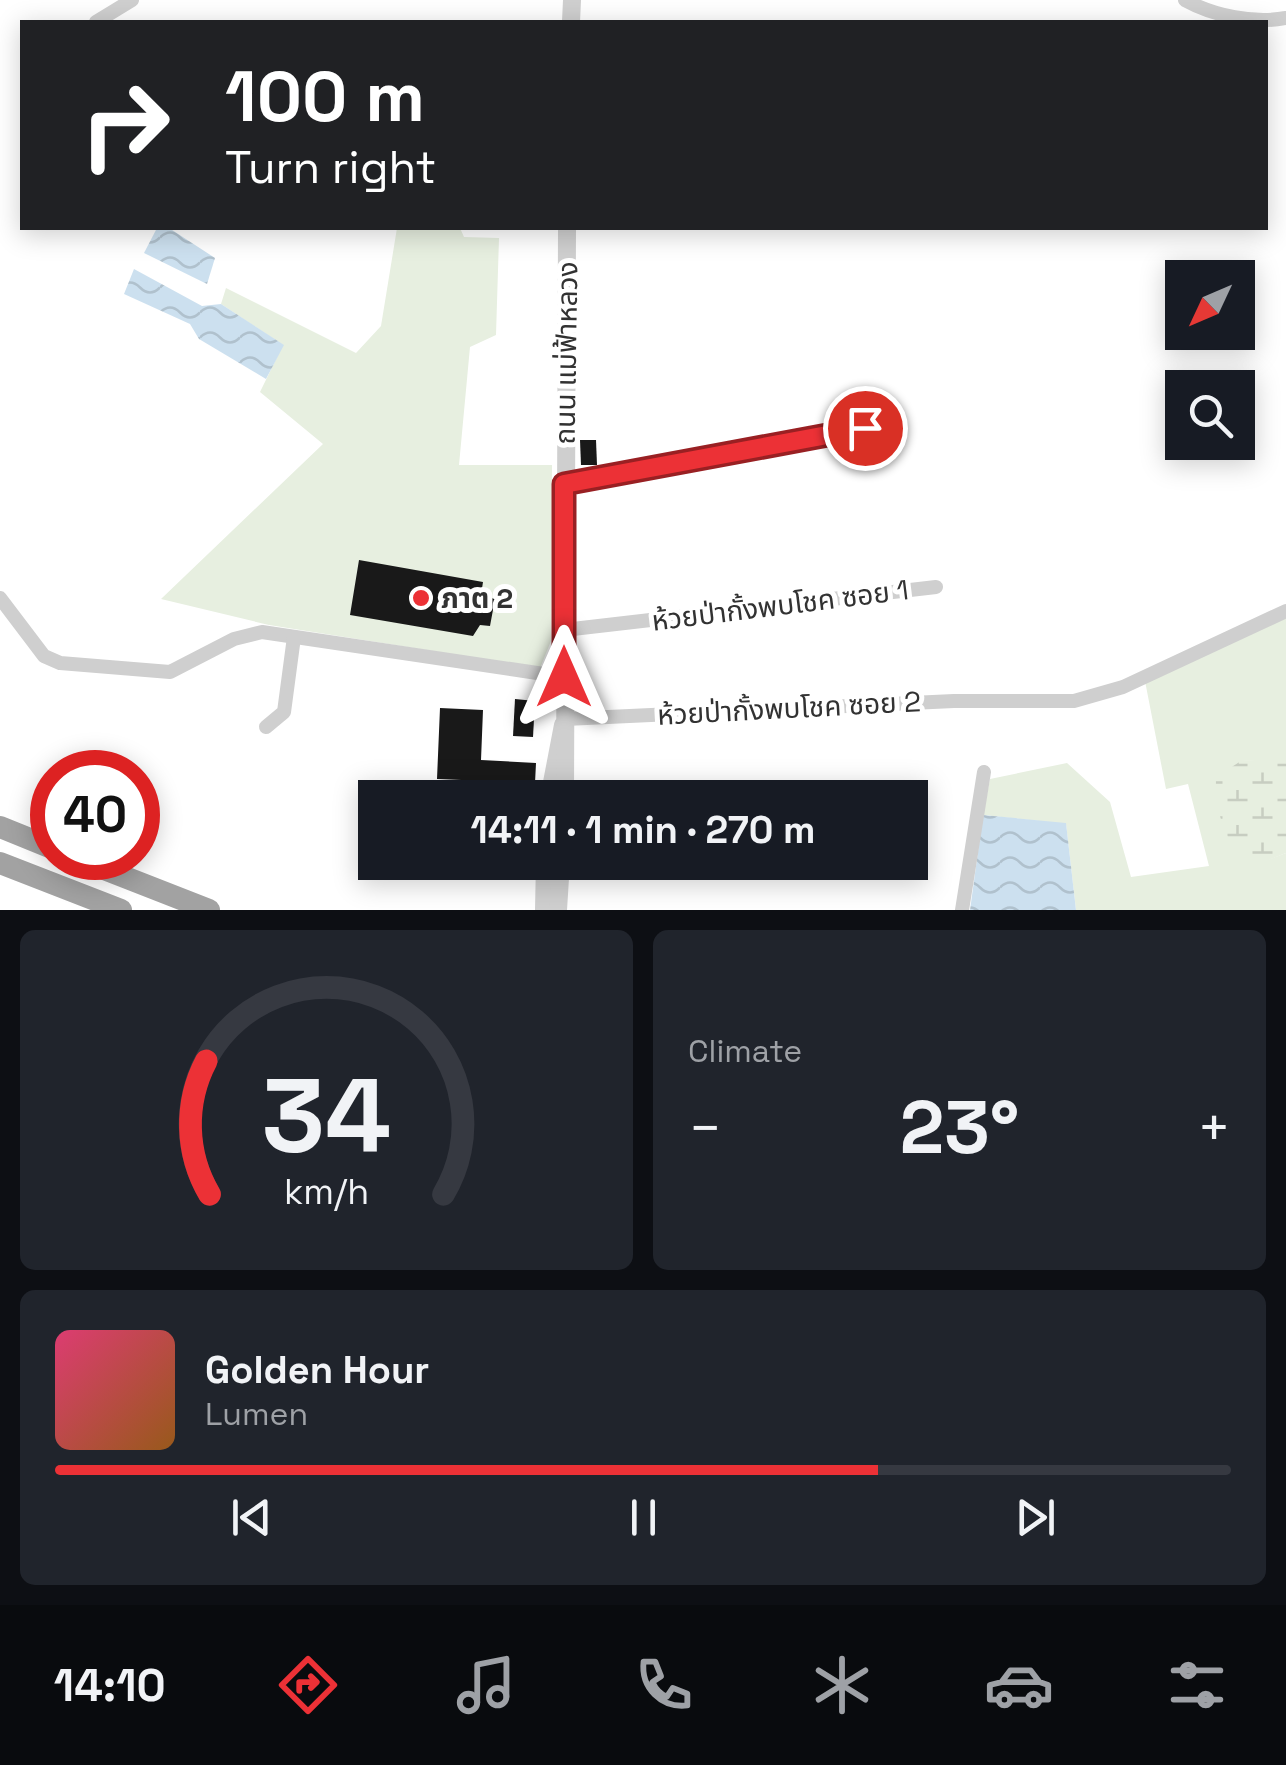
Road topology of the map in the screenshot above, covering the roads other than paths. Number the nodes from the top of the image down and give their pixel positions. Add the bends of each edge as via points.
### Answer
1 (132, 0) edge
2 (1184, 0) edge
3 (99, 20) edge
4 (1255, 20) edge
5 (567, 230) edge
6 (865, 428) dead end
7 (564, 484) junction
8 (936, 587) dead end
9 (0, 598) edge
10 (1286, 611) edge
11 (564, 630) junction
12 (294, 637) junction
13 (564, 677) junction
14 (565, 719) junction
15 (266, 727) dead end
16 (984, 772) dead end
17 (551, 780) edge
18 (566, 780) edge
19 (0, 827) edge
20 (30, 839) edge
21 (0, 862) edge
22 (132, 880) edge
23 (545, 880) edge
24 (560, 880) edge
25 (121, 910) edge
26 (209, 910) edge
27 (544, 910) edge
28 (558, 910) edge
29 (962, 910) edge

1 - 3 street
2 - 4 street
5 - 7 street, ถนน แม่ฟ้าหลวง
6 - 7 street
7 - 11 street, ถนน แม่ฟ้าหลวง
8 - 11 street, ห้วยป่ากั้งพบโชค ซอย 1
9 - 12 street via 44,656 60,664 170,672 234,639 262,632
10 - 14 street, ห้วยป่ากั้งพบโชค ซอย 2 via 1123,687 1074,702 954,701
11 - 13 street, ถนน แม่ฟ้าหลวง
12 - 13 street
12 - 15 street via 284,712
13 - 14 street, ถนน แม่ฟ้าหลวง
14 - 17 street
14 - 18 street, ถนน แม่ฟ้าหลวง
16 - 29 street
19 - 20 highway
21 - 25 highway
22 - 26 highway
23 - 27 street
24 - 28 street

